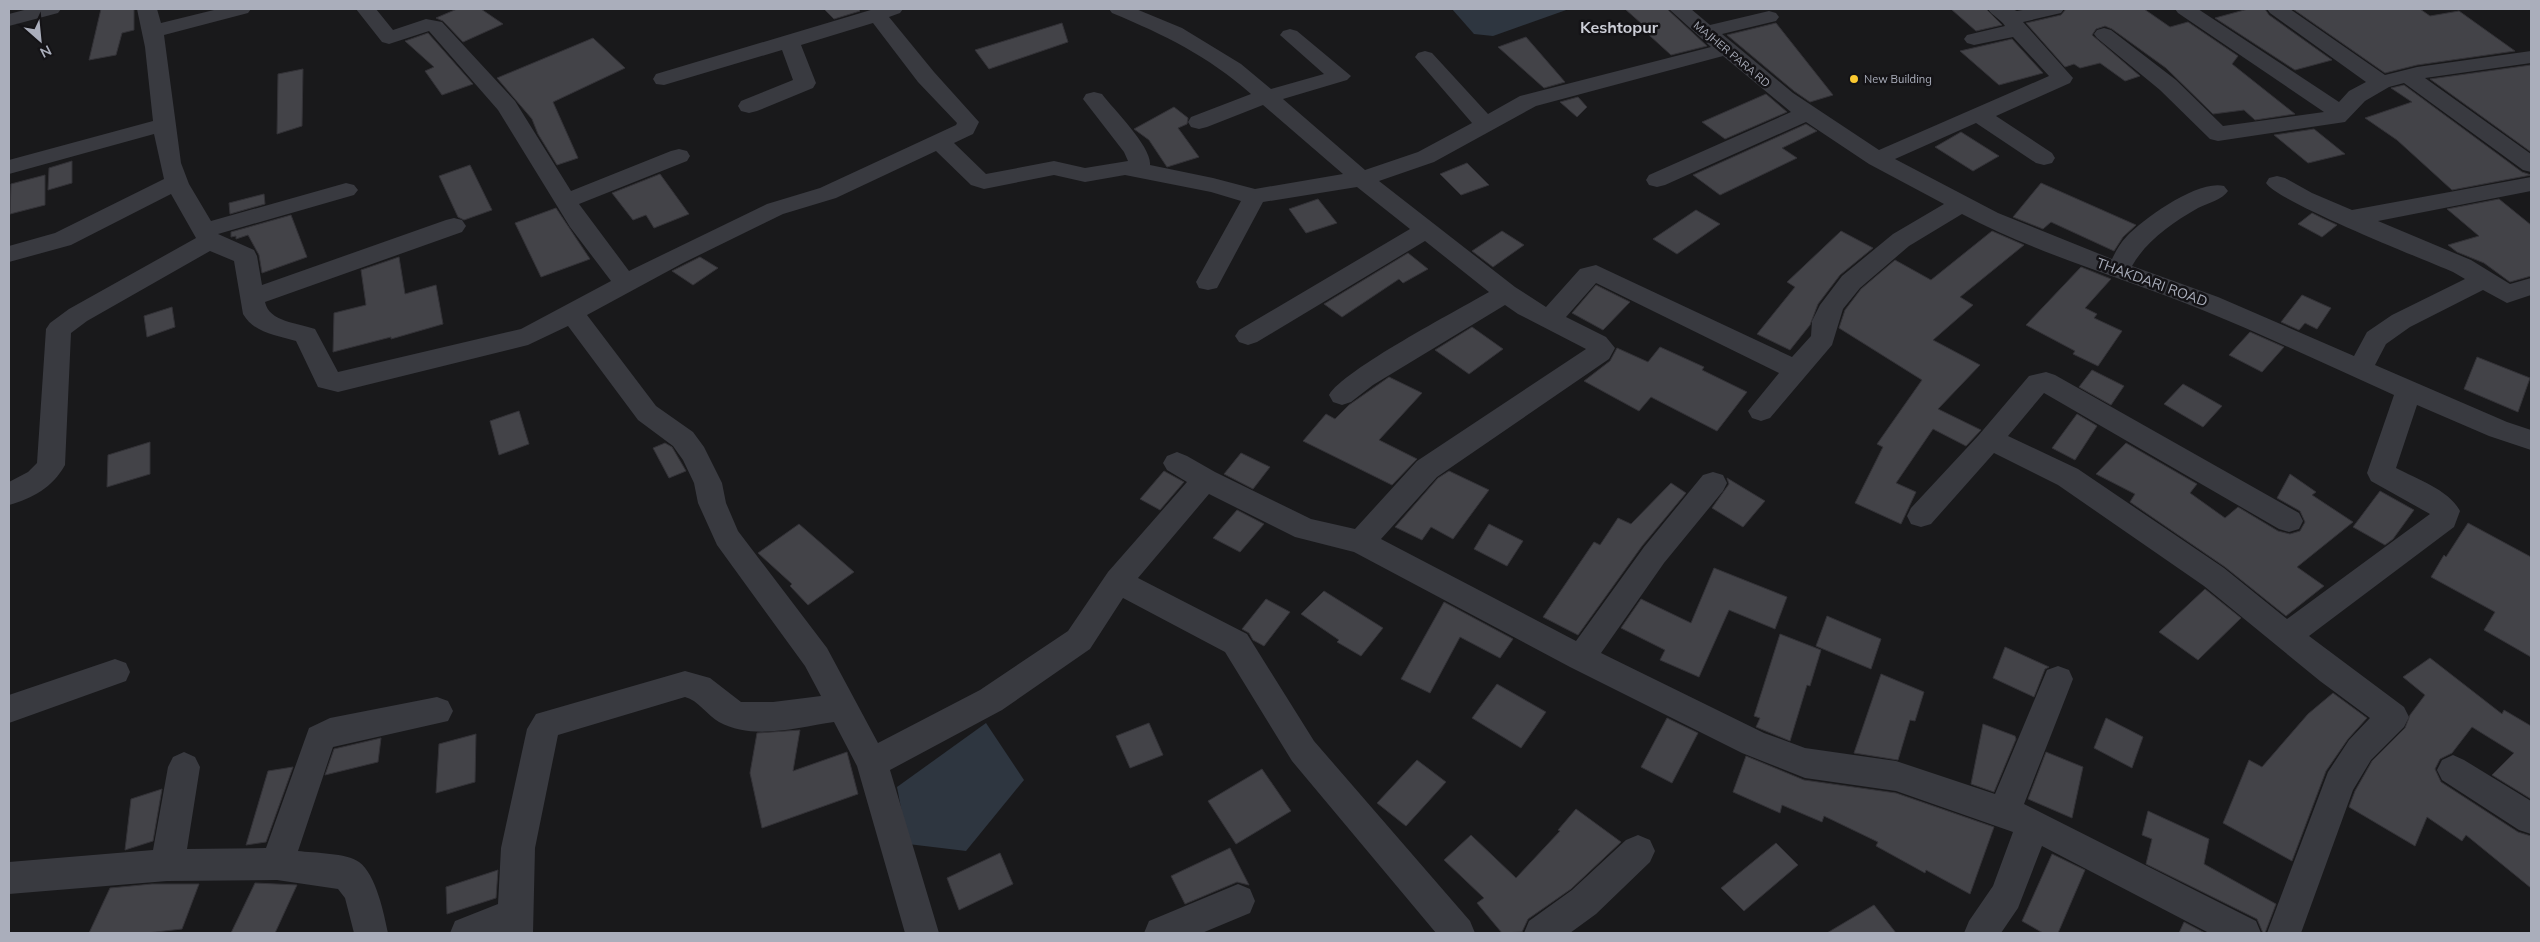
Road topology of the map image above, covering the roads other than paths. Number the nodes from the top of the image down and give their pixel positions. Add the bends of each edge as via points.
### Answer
1 (51, 9) edge
2 (147, 9) edge
3 (241, 9) edge
4 (366, 9) edge
5 (1119, 9) edge
6 (1679, 9) edge
7 (2054, 9) edge
8 (2185, 9) edge
9 (2277, 9) edge
10 (886, 12) edge
11 (1769, 17) dead end
12 (2008, 18) edge
13 (9, 20) edge
14 (154, 31) junction
15 (1705, 32) junction
16 (2104, 34) dead end
17 (1290, 35) dead end
18 (1974, 39) dead end
19 (789, 41) junction
20 (1727, 49) junction
21 (1424, 57) dead end
22 (2523, 58) edge
23 (2531, 74) edge
24 (2407, 75) junction
25 (664, 79) dead end
26 (2381, 82) junction
27 (1267, 96) junction
28 (1785, 98) joint
29 (1094, 99) dead end
30 (749, 106) dead end
31 (1807, 113) junction
32 (2340, 113) junction
33 (1980, 116) junction
34 (1199, 122) dead end
35 (166, 124) junction
36 (1485, 124) junction
37 (938, 140) junction
38 (679, 156) dead end
39 (2044, 158) dead end
40 (1877, 159) junction
41 (2531, 165) edge
42 (9, 167) edge
43 (1138, 168) junction
44 (1362, 179) junction
45 (1657, 180) dead end
46 (175, 183) junction
47 (2276, 183) dead end
48 (2531, 184) edge
49 (346, 190) dead end
50 (2216, 191) dead end
51 (1255, 197) junction
52 (566, 201) junction
53 (1961, 204) junction
54 (2350, 218) junction
55 (454, 226) dead end
56 (1426, 230) junction
57 (208, 235) junction
58 (9, 254) edge
59 (2117, 270) junction
60 (2483, 280) junction
61 (625, 282) junction
62 (1208, 282) dead end
63 (2531, 286) edge
64 (1506, 293) junction
65 (253, 297) junction
66 (571, 312) junction
67 (1549, 319) junction
68 (1248, 336) dead end
69 (2360, 368) junction
70 (1796, 370) junction
71 (2409, 390) junction
72 (1342, 395) dead end
73 (1761, 411) dead end
74 (2531, 440) edge
75 (1990, 442) junction
76 (1177, 463) dead end
77 (1205, 480) junction
78 (1713, 483) dead end
79 (9, 494) edge
80 (1921, 516) dead end
81 (2289, 522) dead end
82 (1361, 542) junction
83 (1118, 581) junction
84 (2287, 636) junction
85 (1581, 658) junction
86 (115, 672) dead end
87 (2058, 678) dead end
88 (841, 707) junction
89 (9, 709) edge
90 (437, 711) dead end
91 (872, 763) junction
92 (184, 767) dead end
93 (2453, 770) dead end
94 (2018, 818) junction
95 (2531, 820) edge
96 (1638, 851) dead end
97 (277, 864) junction
98 (167, 865) junction
99 (9, 878) edge
100 (1238, 901) dead end
101 (516, 924) edge
102 (1454, 932) edge
103 (372, 933) edge
104 (467, 933) edge
105 (922, 933) edge
106 (1161, 933) edge
107 (1541, 933) edge
108 (1981, 933) edge
109 (2244, 933) edge
110 (2284, 933) edge

1 - 13 street
2 - 14 street
3 - 14 street
4 - 52 street via 389,38 426,25 435,26 507,106
5 - 27 street via 1175,32 1234,68
6 - 15 street, MAJHER PARA RD
7 - 12 street
8 - 32 street
9 - 26 street
10 - 19 street
10 - 37 street via 926,77 968,122 965,129
11 - 15 street
12 - 18 street
12 - 33 street via 2062,78
14 - 35 street
15 - 20 street, MAJHER PARA RD
16 - 32 street via 2168,85 2216,133 2337,117
17 - 27 street via 1340,76
19 - 25 street
19 - 30 street via 805,83
20 - 28 street, MAJHER PARA RD
20 - 36 street via 1528,102
21 - 36 street
22 - 23 street
22 - 24 street
24 - 26 street
24 - 41 street
26 - 32 street via 2357,96
27 - 34 street
27 - 44 street
28 - 31 street, THAKDARI ROAD
29 - 43 street via 1135,150
31 - 40 street, THAKDARI ROAD
31 - 45 street
33 - 39 street
33 - 40 street via 1972,116
35 - 42 street
35 - 46 street
36 - 44 street via 1426,157
37 - 43 street via 984,182 1054,168 1085,175
37 - 61 street via 828,193 775,209
38 - 52 street
40 - 53 street, THAKDARI ROAD
43 - 51 street
44 - 51 street
44 - 56 street
46 - 57 street
46 - 58 street via 63,239
47 - 54 street
48 - 54 street
49 - 57 street
50 - 59 street via 2147,231 2132,245
51 - 62 street
52 - 61 street
53 - 59 street, THAKDARI ROAD via 1990,219
53 - 70 street via 1901,240 1851,282 1832,305 1825,321 1823,339
54 - 60 street via 2462,266
55 - 65 street
56 - 64 street
56 - 68 street
57 - 65 street via 245,256
57 - 79 street via 60,329 51,465 45,476
59 - 69 street, THAKDARI ROAD via 2209,303
60 - 63 street via 2506,294
60 - 69 street via 2401,321 2376,338
61 - 66 street
64 - 67 street
64 - 72 street via 1364,378
65 - 66 street via 255,314 265,323 306,335 328,380 332,382 528,336
66 - 88 street via 647,413 683,439 694,454 727,537 816,657
67 - 70 street via 1589,275 1596,273
67 - 82 street via 1597,343 1602,348 1600,352 1426,469
69 - 71 street, THAKDARI ROAD
70 - 73 street
71 - 74 street, THAKDARI ROAD
71 - 84 street via 2382,473 2446,511 2444,519
75 - 80 street
75 - 81 street via 2038,383 2046,382
75 - 84 street via 2068,477 2214,577
76 - 77 street
77 - 82 street via 1304,529
77 - 83 street
78 - 85 street via 1654,555
82 - 85 street
83 - 91 street via 1079,640 991,700
83 - 102 street via 1236,643 1302,751
84 - 110 street via 2393,717 2360,750 2339,783
85 - 94 street via 1753,743 1805,762 1896,776
86 - 89 street
87 - 94 street
88 - 91 street
88 - 101 street via 749,718 728,711 693,684 685,684 547,724 542,729 518,848
90 - 97 street via 330,732 320,738
91 - 105 street
92 - 98 street
93 - 95 street
94 - 108 street via 2006,896
94 - 109 street
96 - 107 street via 1584,902
97 - 98 street
97 - 103 street via 348,874 360,891
98 - 99 street
100 - 106 street
101 - 104 street

